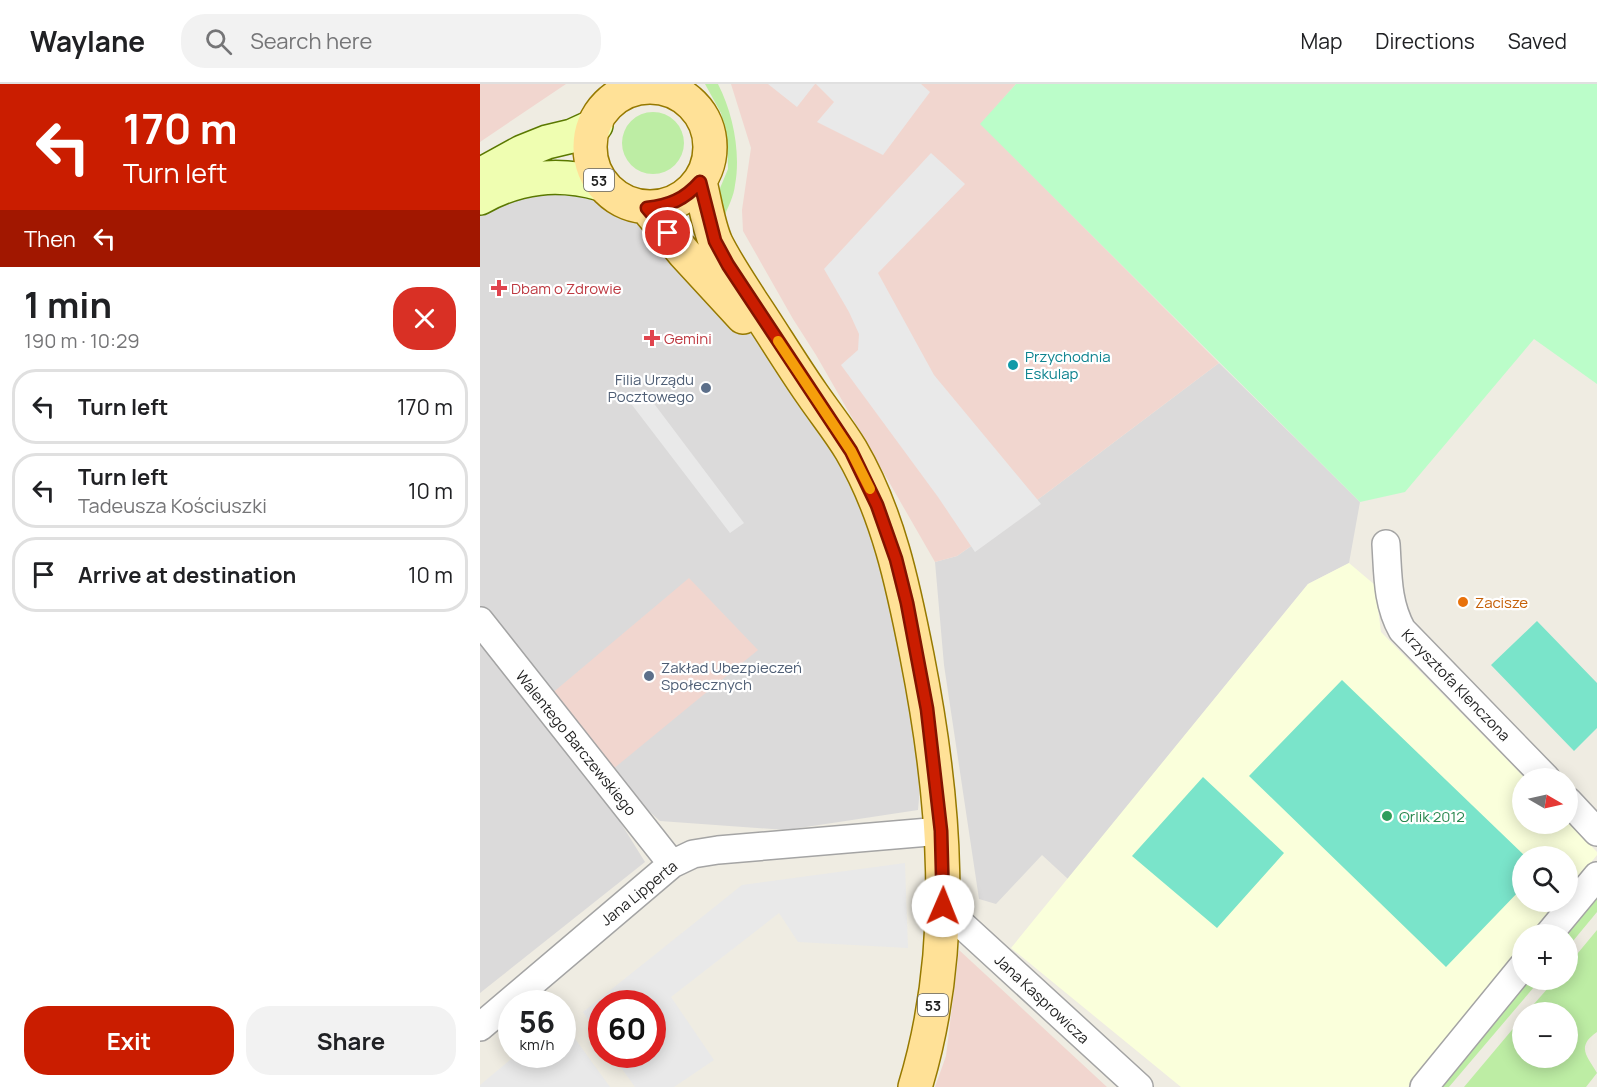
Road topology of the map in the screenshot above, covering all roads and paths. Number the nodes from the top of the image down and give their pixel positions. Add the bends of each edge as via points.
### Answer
1 (621, 89) edge
2 (692, 95) edge
3 (596, 125) junction
4 (480, 175) edge
5 (700, 182) junction
6 (601, 184) junction
7 (480, 198) edge
8 (647, 208) junction
9 (812, 394) junction
10 (1386, 544) dead end
11 (480, 621) edge
12 (1536, 768) edge
13 (1578, 812) edge
14 (941, 831) junction
15 (1597, 832) edge
16 (672, 864) junction
17 (1597, 876) edge
18 (942, 922) junction
19 (1557, 924) edge
20 (1512, 979) edge
21 (480, 1027) edge
22 (915, 1087) edge
23 (1139, 1087) edge
24 (1424, 1087) edge

1 - 2 main road, 53 via 653,87
1 - 3 main road, 53
2 - 5 main road, 53 via 707,136 706,170
3 - 4 street via 522,152
3 - 6 main road, 53 via 593,168
5 - 8 main road via 665,207
5 - 9 main road, 53 via 719,249
6 - 7 street via 579,177 525,179
6 - 8 main road, 53 via 630,205
8 - 9 main road, 53
9 - 14 main road, 53 via 861,469 896,559 927,709
10 - 12 street, Krzysztofa Klenczona via 1389,598 1402,630
11 - 16 street, Walentego Barczewskiego
13 - 15 street
14 - 16 street, Jana Lipperta via 718,850 693,854
14 - 18 main road, 53
16 - 21 street, Jana Lipperta
17 - 19 street
18 - 22 main road, 53 via 932,1019
18 - 23 street, Jana Kasprowicza via 960,923
20 - 24 street

